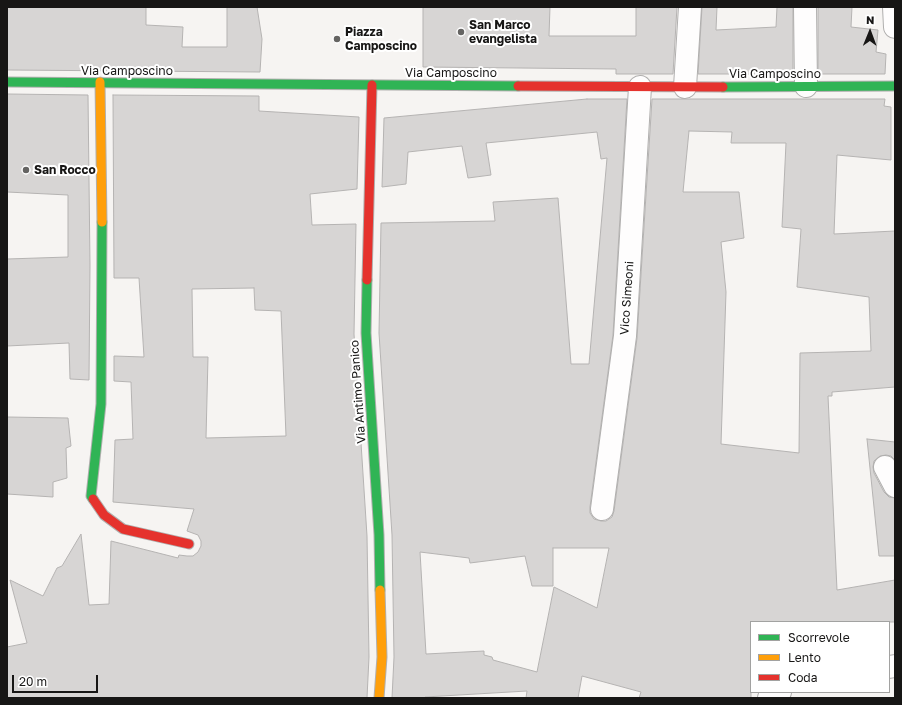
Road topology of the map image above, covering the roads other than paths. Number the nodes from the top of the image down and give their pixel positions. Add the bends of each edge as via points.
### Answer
1 (690, 7) edge
2 (805, 7) edge
3 (894, 7) edge
4 (895, 27) edge
5 (7, 82) edge
6 (100, 82) junction
7 (372, 85) junction
8 (806, 86) junction
9 (895, 86) edge
10 (640, 87) junction
11 (685, 87) junction
12 (885, 467) dead end
13 (895, 486) edge
14 (602, 509) dead end
15 (189, 544) dead end
16 (778, 693) edge
17 (379, 698) edge
18 (769, 698) edge

1 - 11 street
2 - 8 street
3 - 4 street
5 - 6 street, Via Camposcino
6 - 7 street, Via Camposcino
6 - 15 street via 101,404 91,496 104,516 123,529
7 - 10 street, Via Camposcino
7 - 17 street, Via Antimo Panico via 366,332 379,535 382,657
8 - 9 street, Via Camposcino
8 - 11 street, Via Camposcino
10 - 11 street, Via Camposcino
10 - 14 street, Vico Simeoni via 624,336
12 - 13 street
16 - 18 street

